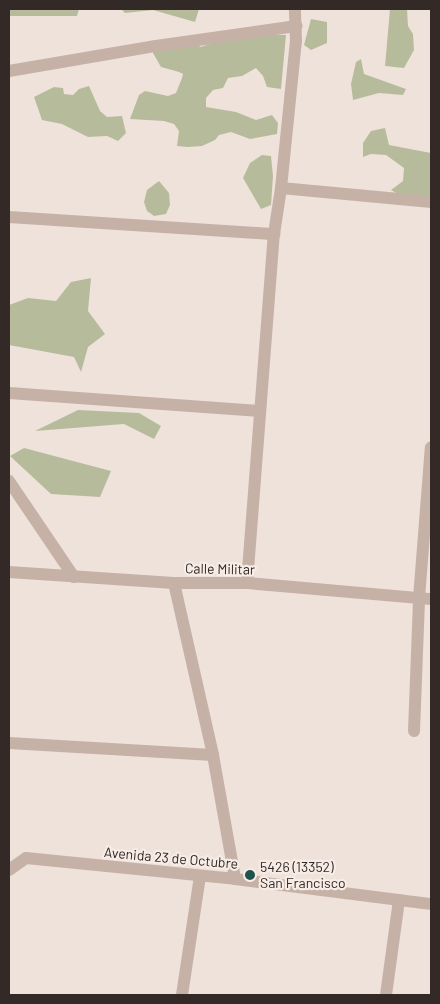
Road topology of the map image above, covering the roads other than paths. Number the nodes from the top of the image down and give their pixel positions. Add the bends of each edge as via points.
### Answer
1 (295, 9) edge
2 (297, 26) junction
3 (9, 71) edge
4 (281, 188) junction
5 (431, 202) edge
6 (9, 217) edge
7 (274, 234) junction
8 (9, 393) edge
9 (259, 411) junction
10 (431, 447) edge
11 (9, 481) edge
12 (9, 572) edge
13 (74, 577) junction
14 (174, 583) junction
15 (247, 583) junction
16 (425, 599) edge
17 (414, 730) dead end
18 (9, 743) edge
19 (213, 755) junction
20 (9, 870) edge
21 (200, 876) junction
22 (235, 879) junction
23 (399, 900) junction
24 (431, 904) edge
25 (182, 995) edge
26 (386, 995) edge

1 - 2 street
2 - 3 street
2 - 4 street
4 - 5 street
4 - 7 street
6 - 7 street
7 - 9 street
8 - 9 street
9 - 15 street
10 - 16 street
11 - 13 street
12 - 13 street, Calle Militar
13 - 14 street, Calle Militar
14 - 15 street, Calle Militar
14 - 19 street
15 - 16 street, Calle Militar
16 - 17 street
18 - 19 street
19 - 22 street
20 - 21 street, Avenida 23 de Octubre via 26,858
21 - 22 street, Avenida 23 de Octubre
21 - 25 street
22 - 23 street, Avenida 23 de Octubre
23 - 24 street, Avenida 23 de Octubre
23 - 26 street

